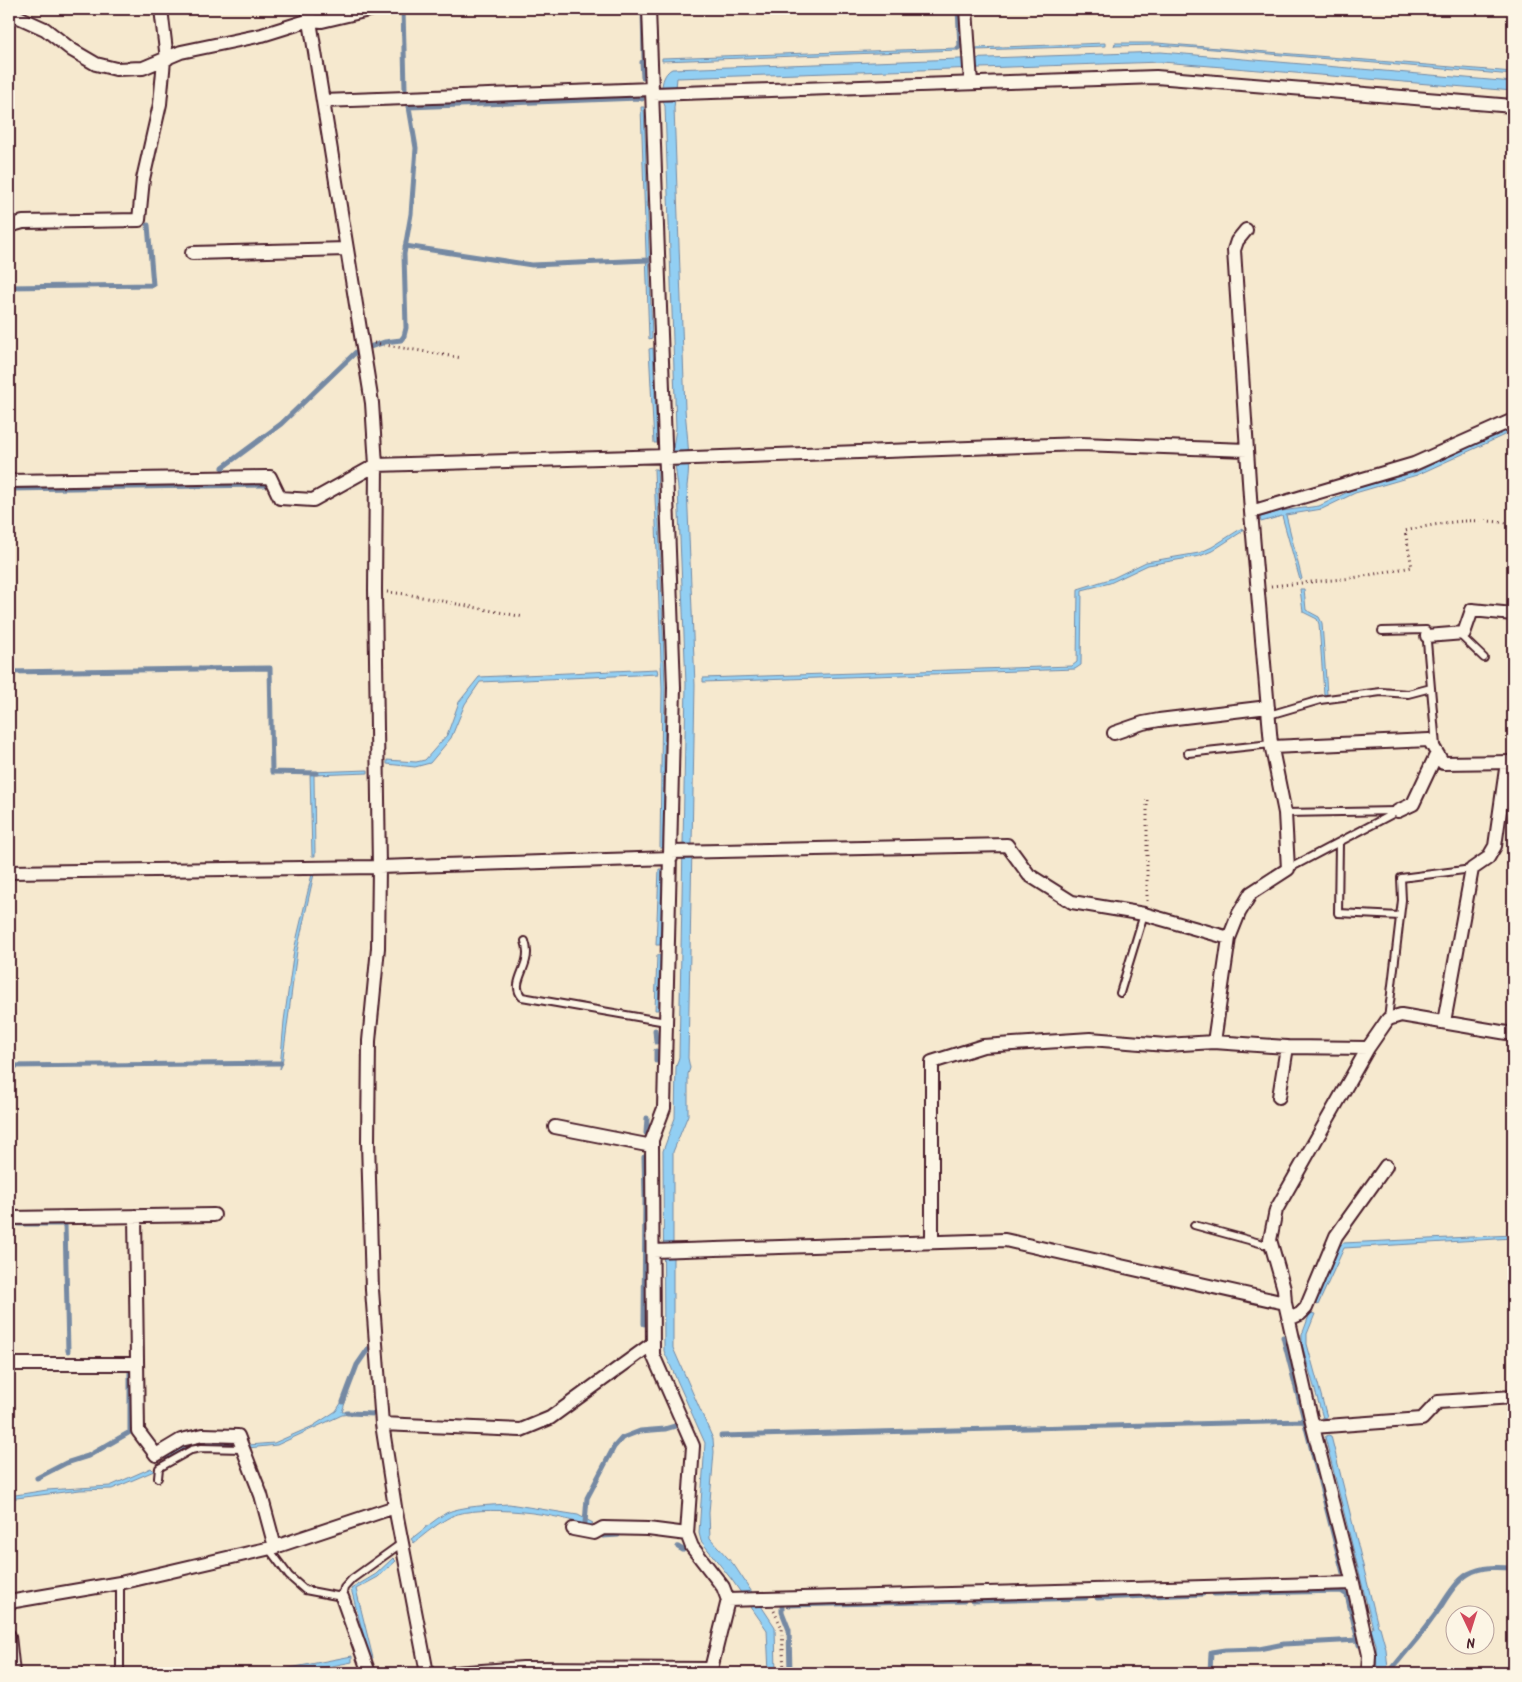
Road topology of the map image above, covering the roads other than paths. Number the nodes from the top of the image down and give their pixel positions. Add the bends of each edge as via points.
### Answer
1 (161, 9) edge
2 (373, 9) edge
3 (650, 9) edge
4 (966, 9) edge
5 (309, 14) edge
6 (12, 16) edge
7 (166, 59) junction
8 (971, 83) junction
9 (655, 93) junction
10 (323, 101) junction
11 (1513, 106) edge
12 (9, 226) edge
13 (1246, 230) dead end
14 (348, 249) junction
15 (192, 253) dead end
16 (1513, 420) edge
17 (1247, 450) junction
18 (668, 458) junction
19 (376, 466) junction
20 (9, 481) edge
21 (1251, 512) junction
22 (1513, 614) edge
23 (1382, 631) dead end
24 (1459, 634) junction
25 (1427, 636) junction
26 (1484, 658) dead end
27 (1431, 688) junction
28 (1269, 711) junction
29 (1114, 733) dead end
30 (1272, 746) junction
31 (1188, 752) dead end
32 (1437, 753) junction
33 (1510, 762) edge
34 (1398, 811) junction
35 (1284, 812) junction
36 (1339, 843) junction
37 (670, 855) junction
38 (379, 867) junction
39 (1472, 868) junction
40 (1288, 869) junction
41 (9, 872) edge
42 (1146, 915) junction
43 (1400, 916) junction
44 (1229, 938) junction
45 (525, 940) dead end
46 (1120, 993) dead end
47 (1388, 1019) junction
48 (666, 1022) junction
49 (1444, 1022) junction
50 (1513, 1034) edge
51 (1214, 1042) junction
52 (1287, 1047) junction
53 (1368, 1048) junction
54 (1279, 1097) dead end
55 (555, 1127) dead end
56 (652, 1146) junction
57 (1386, 1166) dead end
58 (214, 1215) dead end
59 (135, 1216) junction
60 (9, 1218) edge
61 (1194, 1225) dead end
62 (932, 1241) junction
63 (1271, 1245) junction
64 (657, 1250) junction
65 (1285, 1303) junction
66 (1306, 1308) junction
67 (1320, 1311) dead end
68 (1289, 1319) junction
69 (653, 1343) junction
70 (9, 1364) edge
71 (137, 1364) junction
72 (1513, 1397) edge
73 (382, 1424) junction
74 (1313, 1427) junction
75 (243, 1449) junction
76 (158, 1478) dead end
77 (395, 1507) junction
78 (574, 1529) dead end
79 (687, 1534) junction
80 (402, 1544) junction
81 (272, 1548) junction
82 (120, 1583) junction
83 (1353, 1583) junction
84 (342, 1597) junction
85 (728, 1600) junction
86 (9, 1602) edge
87 (9, 1636) edge
88 (637, 1671) edge
89 (711, 1671) edge
90 (13, 1673) edge
91 (120, 1673) edge
92 (369, 1673) edge
93 (427, 1673) edge
94 (454, 1673) edge
95 (1368, 1673) edge

1 - 7 street
2 - 5 street via 322,21
3 - 9 street
4 - 8 street
5 - 7 street via 262,35 181,52
5 - 10 street
6 - 7 street via 45,29 96,64 116,69 143,68
7 - 12 street via 160,104 143,179 139,220 23,222
8 - 9 street
8 - 11 street via 1156,76
9 - 10 street
9 - 18 street
10 - 14 street
13 - 17 street via 1234,250
14 - 15 street
14 - 19 street via 372,403
16 - 21 street via 1414,464
17 - 18 street via 1081,444
17 - 21 street
18 - 19 street
18 - 37 street via 674,687
19 - 20 street via 312,500 280,498 270,477
19 - 38 street via 374,590
21 - 28 street
22 - 24 street via 1472,610 1464,633
23 - 25 lane via 1426,630
24 - 25 street
24 - 26 lane
25 - 27 lane
27 - 28 lane via 1408,694 1381,692 1320,700
27 - 32 lane
28 - 29 street via 1159,720
28 - 30 street
30 - 31 lane
30 - 32 street via 1430,740
30 - 35 street
32 - 33 street via 1443,763
32 - 34 street via 1413,804
33 - 39 street via 1495,846 1488,858
34 - 35 lane
34 - 36 lane
35 - 40 street
36 - 40 lane
36 - 43 lane via 1338,913
37 - 38 street
37 - 42 street via 1007,845 1029,875 1072,902
37 - 48 street
38 - 41 street
38 - 73 street via 378,948 369,1042 368,1141 372,1290
39 - 43 lane via 1401,878
39 - 49 street
40 - 44 street via 1251,893
42 - 44 street
42 - 46 lane
43 - 47 lane
44 - 51 street
45 - 48 lane via 527,959 517,986 522,997
47 - 49 street via 1401,1015
47 - 53 street
48 - 56 street via 664,1108
49 - 50 street
51 - 52 street
51 - 62 street via 1166,1045 1090,1040 983,1046 932,1062
52 - 53 street
52 - 54 street
53 - 63 street via 1276,1210
55 - 56 street
56 - 64 street
57 - 66 street via 1336,1236
58 - 59 street
59 - 60 street
59 - 71 street
61 - 63 lane
62 - 64 street
62 - 65 street via 1006,1240
63 - 65 street
64 - 69 street
65 - 68 street
66 - 67 street
66 - 68 street
68 - 74 street
69 - 73 street via 550,1418 521,1430
69 - 79 street via 653,1355 693,1446
70 - 71 street
71 - 75 street via 138,1431 156,1455 181,1440 203,1434 238,1436
72 - 74 street via 1438,1402 1422,1419
73 - 77 street
74 - 83 street
75 - 76 lane via 191,1450 159,1468
75 - 81 street via 261,1495
77 - 80 street
77 - 81 street
78 - 79 street via 594,1533 603,1528 648,1529
79 - 85 street via 692,1547 723,1587
80 - 84 lane via 352,1579 344,1588
80 - 93 street
81 - 82 street
81 - 84 lane via 288,1576 305,1590
82 - 86 street
82 - 91 lane
83 - 85 street
83 - 95 street via 1369,1655
84 - 92 street
85 - 89 street
87 - 90 street
88 - 89 street
88 - 94 street via 523,1668

